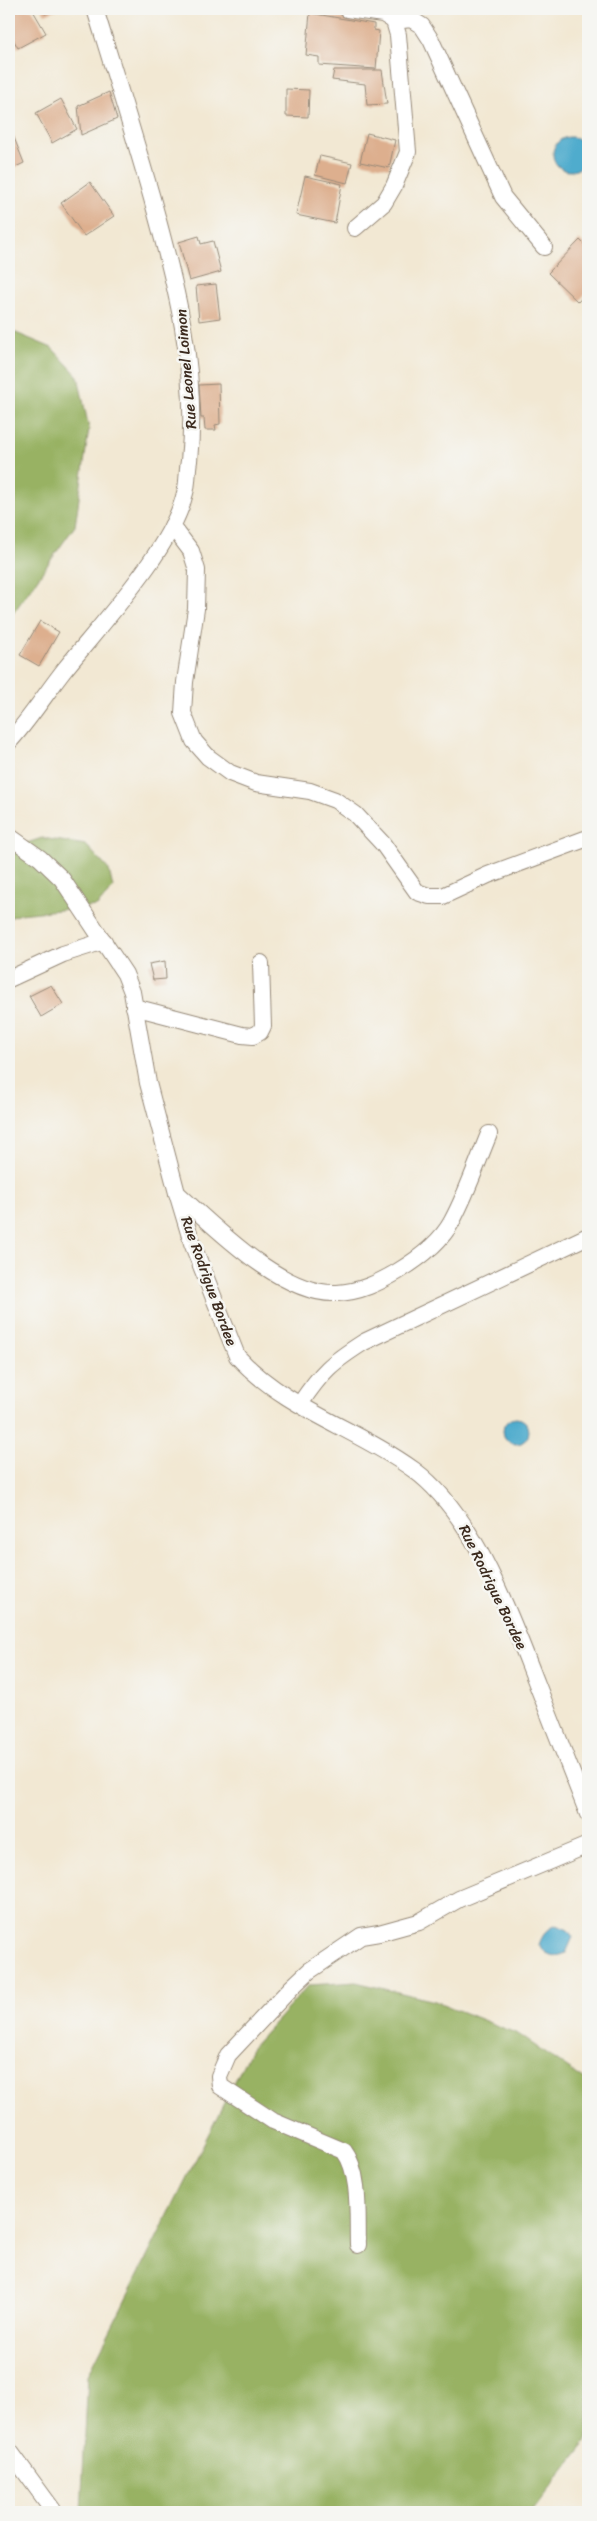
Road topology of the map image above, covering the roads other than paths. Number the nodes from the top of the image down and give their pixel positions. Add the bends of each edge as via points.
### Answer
1 (95, 9) edge
2 (346, 9) edge
3 (394, 21) junction
4 (354, 228) dead end
5 (544, 247) dead end
6 (172, 526) junction
7 (9, 742) edge
8 (9, 836) edge
9 (586, 839) dead end
10 (104, 941) junction
11 (261, 963) dead end
12 (9, 979) edge
13 (134, 1007) junction
14 (488, 1134) dead end
15 (177, 1193) junction
16 (588, 1236) edge
17 (300, 1404) junction
18 (588, 1814) edge
19 (588, 1845) edge
20 (358, 2245) dead end
21 (9, 2450) edge
22 (52, 2510) dead end

1 - 6 street, Rue Leonel Loimon via 168,257 182,318 192,407 192,438 185,493
2 - 3 street via 383,14
3 - 4 street via 408,152 384,203
3 - 5 street via 410,18 422,26 432,40 503,197
6 - 7 street, Rue Leonel Loimon via 150,562
6 - 9 street via 191,551 197,570 196,609 183,713 194,740 208,757 230,773 256,783 310,791 335,800 355,814 383,844 417,892 429,896 443,896 488,875
8 - 10 street, Rue Rodrigue Bordee via 62,879
10 - 12 street via 63,954
10 - 13 street, Rue Rodrigue Bordee via 125,974
11 - 13 street via 263,1026 253,1036
13 - 15 street, Rue Rodrigue Bordee via 148,1083
14 - 15 street via 451,1222 441,1236 408,1265 363,1289 336,1293 299,1285 235,1246
15 - 17 street, Rue Rodrigue Bordee via 192,1242 237,1356 250,1370
16 - 17 street via 364,1342 333,1361 319,1375
17 - 18 street, Rue Rodrigue Bordee via 408,1466 451,1504 467,1528 514,1623
19 - 20 street via 459,1899 419,1922 360,1936 309,1971 228,2054 219,2076 220,2086 273,2121 344,2151 350,2159 355,2174
21 - 22 street

